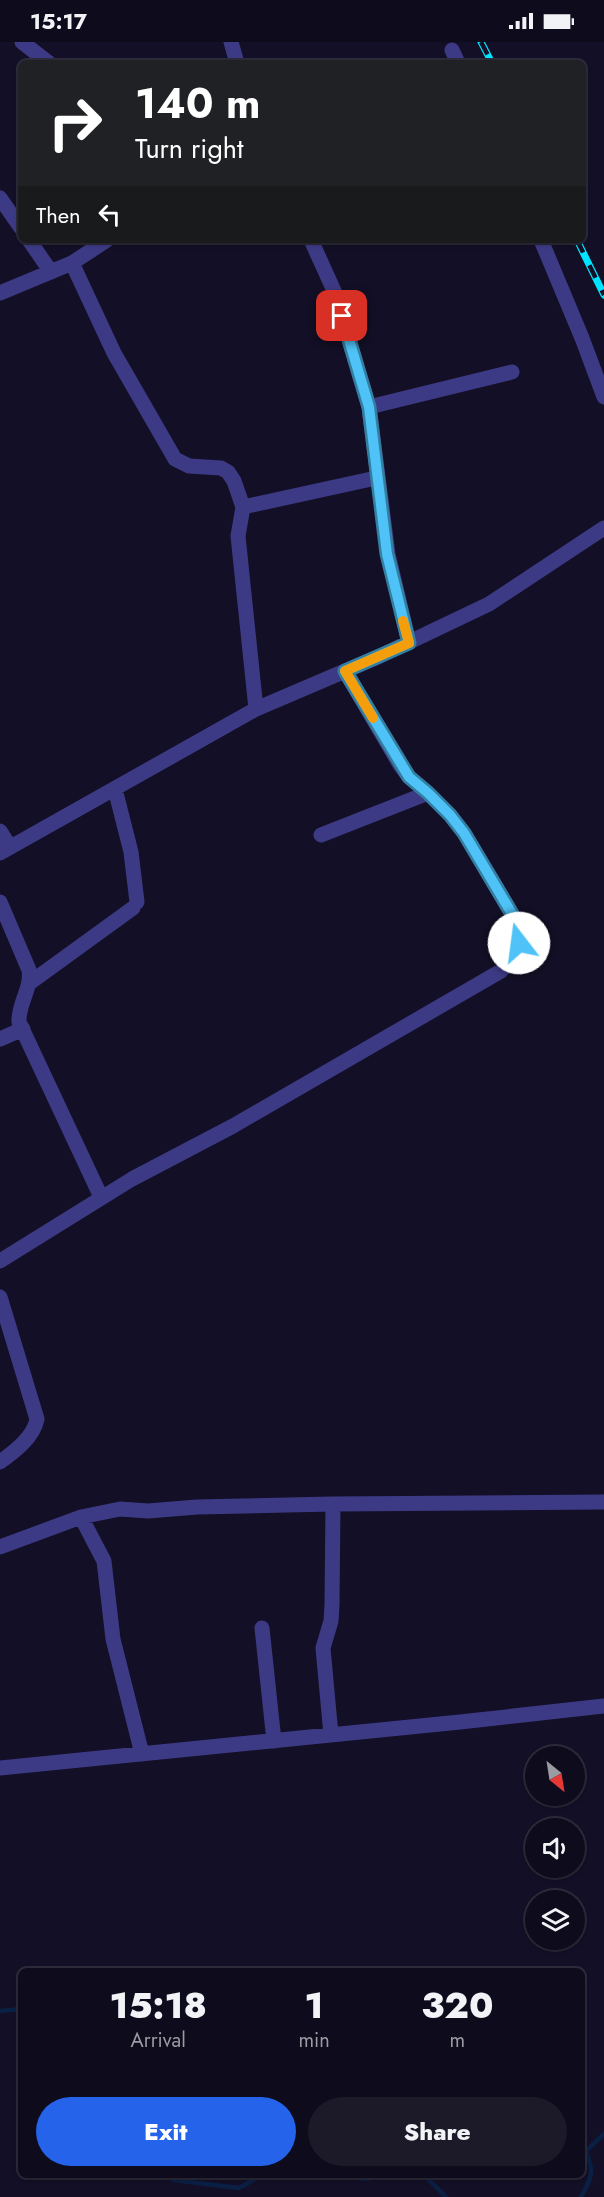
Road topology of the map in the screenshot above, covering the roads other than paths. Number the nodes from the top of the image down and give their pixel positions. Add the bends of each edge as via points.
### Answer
1 (22, 42) edge
2 (231, 42) edge
3 (45, 60) edge
4 (236, 60) edge
5 (0, 198) edge
6 (18, 224) edge
7 (31, 243) edge
8 (102, 243) edge
9 (312, 243) edge
10 (542, 243) edge
11 (72, 263) junction
12 (51, 272) junction
13 (0, 293) edge
14 (512, 372) dead end
15 (604, 397) edge
16 (369, 407) junction
17 (376, 478) junction
18 (243, 507) junction
19 (604, 528) edge
20 (409, 643) junction
21 (345, 671) junction
22 (256, 709) junction
23 (115, 789) junction
24 (428, 793) junction
25 (0, 831) edge
26 (321, 835) dead end
27 (5, 850) edge
28 (0, 902) edge
29 (31, 982) junction
30 (23, 1029) junction
31 (0, 1039) edge
32 (101, 1197) junction
33 (0, 1261) edge
34 (0, 1297) edge
35 (0, 1462) edge
36 (604, 1502) edge
37 (333, 1504) junction
38 (81, 1517) junction
39 (0, 1547) edge
40 (262, 1628) dead end
41 (604, 1706) edge
42 (331, 1735) junction
43 (274, 1741) junction
44 (142, 1754) junction
45 (0, 1768) edge

1 - 3 street
2 - 4 street
5 - 6 street
7 - 12 street
8 - 11 street
9 - 16 street via 335,293
10 - 15 street
11 - 12 street
11 - 18 street via 114,353 175,459 189,466 228,472
12 - 13 street
14 - 16 street
16 - 17 street
17 - 18 street
17 - 20 street via 387,554
18 - 22 street via 237,536
19 - 20 street via 489,604
20 - 21 street
21 - 22 street
21 - 24 street via 400,765
22 - 23 street
23 - 27 street
23 - 29 street via 131,852 135,905
24 - 26 street
24 - 32 street via 464,833 518,924 519,943 507,964 233,1126
25 - 27 street
28 - 29 street
29 - 30 street via 18,1011
30 - 31 street
30 - 32 street
32 - 33 street
34 - 35 street via 37,1419 28,1438
36 - 37 street
37 - 38 street via 120,1509
37 - 42 street via 331,1622 324,1648
38 - 39 street
38 - 44 street via 104,1560 113,1639
40 - 43 street
41 - 42 street
42 - 43 street
43 - 44 street
44 - 45 street

